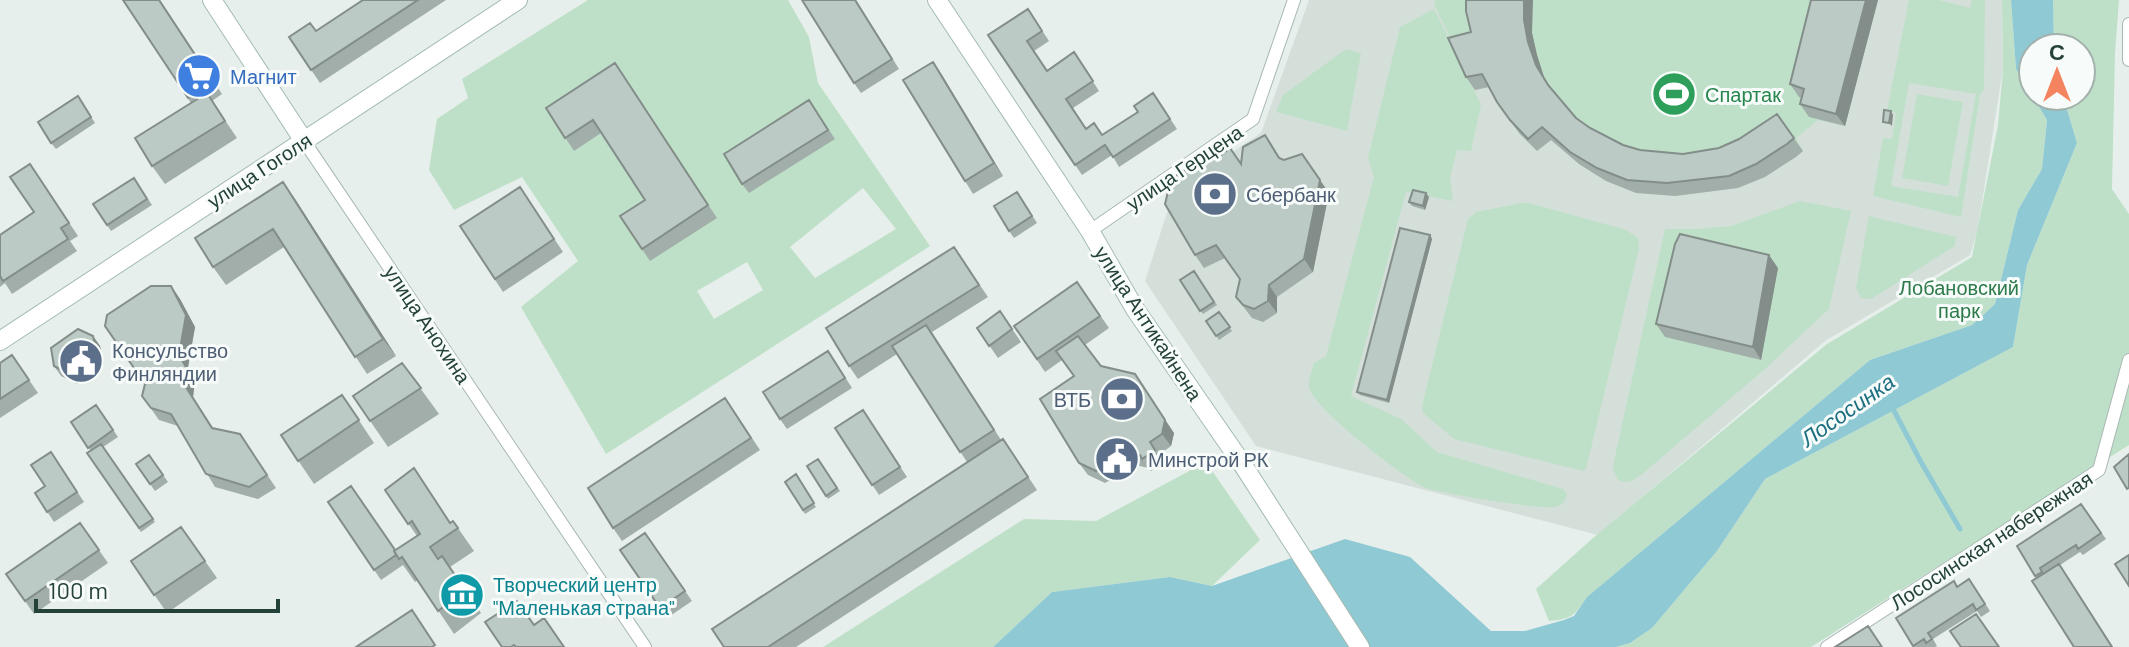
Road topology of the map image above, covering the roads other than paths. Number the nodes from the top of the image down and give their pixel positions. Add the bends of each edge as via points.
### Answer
1 (212, 0) edge
2 (518, 0) edge
3 (937, 0) edge
4 (1294, 0) edge
5 (2129, 24) edge
6 (2129, 60) edge
7 (304, 141) junction
8 (1090, 231) junction
9 (0, 341) edge
10 (2129, 360) edge
11 (645, 647) edge
12 (1360, 647) edge
13 (1827, 647) edge

1 - 7 main road, улица Анохина
2 - 7 main road, улица Гоголя
3 - 8 main road, улица Антикайнена
4 - 8 street, улица Герцена via 1253,119
5 - 6 street
7 - 9 main road, улица Гоголя
7 - 11 street, улица Анохина
8 - 12 main road, улица Антикайнена via 1135,309
10 - 13 street, Лососинская набережная via 2099,470

